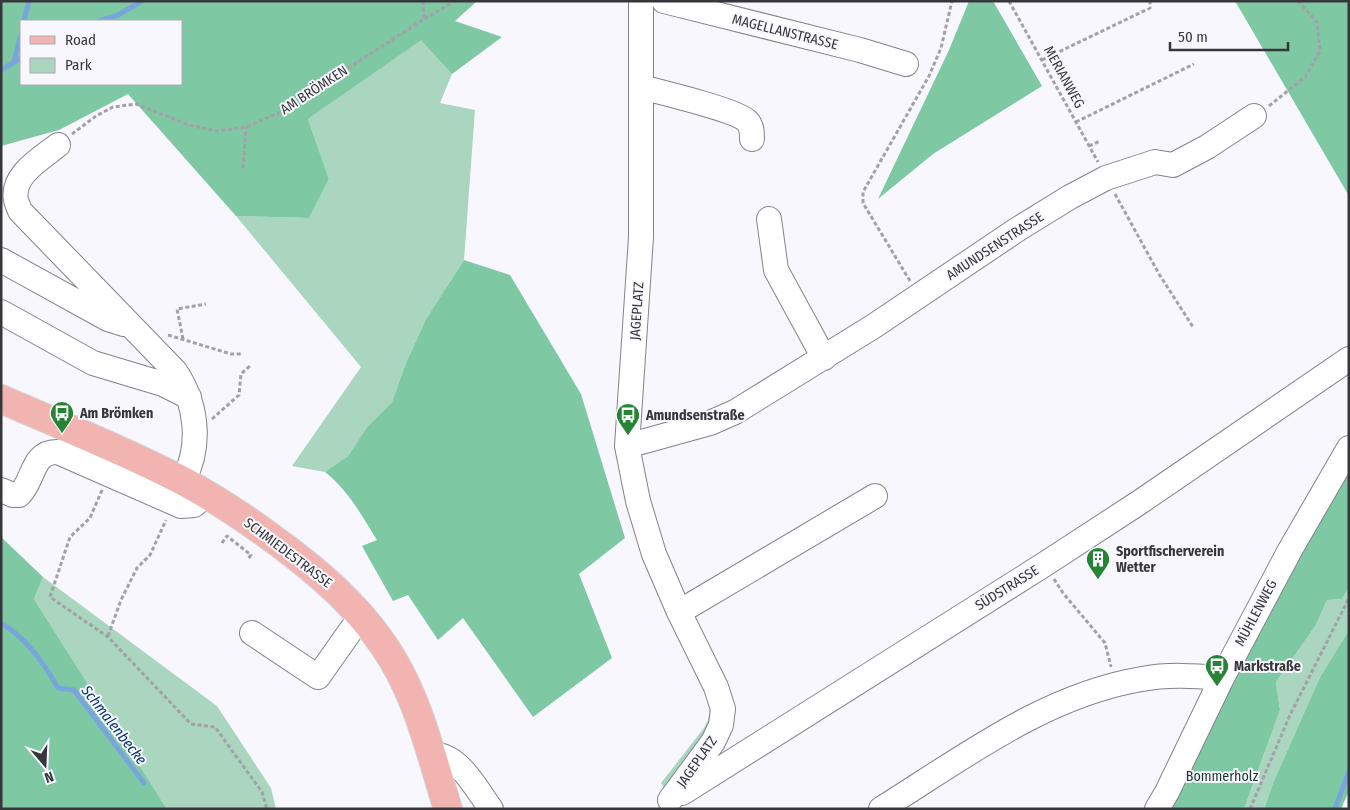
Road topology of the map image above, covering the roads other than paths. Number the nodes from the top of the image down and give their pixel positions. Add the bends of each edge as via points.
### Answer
1 (641, 1) edge
2 (664, 1) edge
3 (906, 64) dead end
4 (641, 87) junction
5 (1254, 116) road end
6 (752, 139) dead end
7 (58, 145) road end
8 (769, 219) dead end
9 (1, 260) edge
10 (1, 312) edge
11 (133, 327) junction
12 (824, 358) junction
13 (1349, 359) edge
14 (190, 397) junction
15 (1, 399) edge
16 (627, 446) junction
17 (1349, 448) edge
18 (1, 490) edge
19 (178, 492) junction
20 (874, 496) dead end
21 (678, 612) junction
22 (361, 616) junction
23 (252, 633) dead end
24 (1222, 678) junction
25 (431, 755) junction
26 (665, 804) edge
27 (448, 809) edge
28 (491, 809) edge
29 (881, 809) edge
30 (1157, 809) edge

1 - 4 street, JAGEPLATZ
2 - 3 street, MAGELLANSTRASSE
4 - 6 street via 745,119 752,129
4 - 16 street, JAGEPLATZ via 641,237
5 - 12 street, AMUNDSENSTRASSE via 1173,165 1155,162 1106,178 1070,197
7 - 11 street via 20,178 16,189 20,211
8 - 12 street via 776,270
9 - 11 street via 108,319
10 - 14 street via 93,363 162,384
11 - 14 street via 175,370
12 - 16 street, AMUNDSENSTRASSE via 722,418
13 - 26 street, SÜDSTRASSE via 1045,564
14 - 19 street via 194,445 189,469
15 - 19 main road, SCHMIEDESTRASSE via 144,462
16 - 21 street, JAGEPLATZ via 645,526
17 - 24 street, MÜHLENWEG
18 - 19 street, SCHMIEDESTRASSE via 19,495 43,454 58,452 109,473
19 - 22 main road, SCHMIEDESTRASSE via 206,495 272,538 313,569
20 - 21 street
21 - 26 street, JAGEPLATZ via 716,687 723,716 713,742
22 - 23 street via 321,684
22 - 25 main road, SCHMIEDESTRASSE via 393,659 410,695
24 - 29 street via 1180,675 1143,678 1058,705 1012,727
24 - 30 street, MÜHLENWEG
25 - 27 main road, SCHMIEDESTRASSE
25 - 28 street via 438,754 460,766

